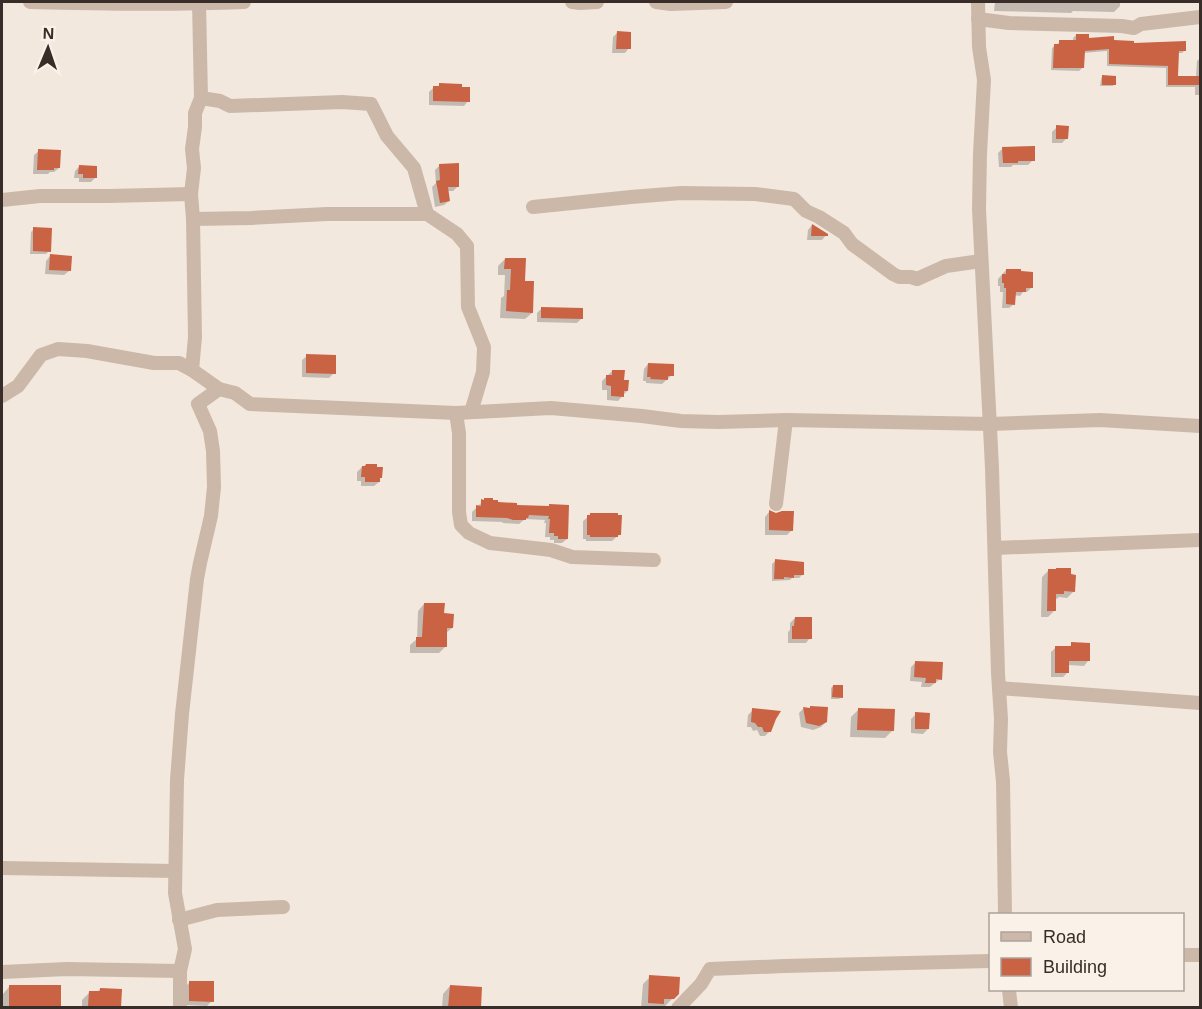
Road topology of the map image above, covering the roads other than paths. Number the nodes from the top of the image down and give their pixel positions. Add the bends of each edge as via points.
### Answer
1 (30, 2) edge
2 (244, 2) edge
3 (572, 2) edge
4 (597, 2) edge
5 (657, 2) edge
6 (726, 2) edge
7 (978, 2) edge
8 (200, 3) edge
9 (1200, 17) edge
10 (978, 19) junction
11 (201, 98) junction
12 (191, 194) junction
13 (2, 200) edge
14 (533, 207) dead end
15 (427, 214) junction
16 (193, 219) junction
17 (981, 261) junction
18 (192, 370) junction
19 (219, 388) junction
20 (2, 396) edge
21 (471, 412) junction
22 (456, 413) junction
23 (786, 420) junction
24 (990, 424) junction
25 (1200, 426) edge
26 (776, 504) dead end
27 (1200, 540) edge
28 (995, 548) junction
29 (654, 560) dead end
30 (999, 688) junction
31 (1200, 703) edge
32 (2, 868) edge
33 (175, 871) junction
34 (283, 907) dead end
35 (1005, 913) edge
36 (179, 920) junction
37 (1184, 955) edge
38 (1200, 955) edge
39 (989, 960) edge
40 (180, 971) junction
41 (2, 972) edge
42 (1009, 991) edge
43 (180, 1008) edge
44 (678, 1008) edge
45 (1011, 1008) edge

1 - 8 street
2 - 8 street
3 - 4 street
5 - 6 street
7 - 10 street
8 - 11 street
9 - 10 street via 1134,28
10 - 17 street via 984,80
11 - 12 street via 195,113
11 - 15 street via 230,106 371,104 387,136 414,168
12 - 13 street
12 - 16 street
14 - 17 street via 681,193 755,194 794,199 900,277 917,279 946,266
15 - 16 street
15 - 21 street via 457,234 467,246 468,307 484,347 483,372
16 - 18 street
17 - 24 street
18 - 19 street
18 - 20 street via 179,363 58,349 41,355 18,386
19 - 22 street via 250,404
19 - 33 street via 198,404 210,431 214,487 197,579 182,714
21 - 22 street
21 - 23 street via 551,408 691,422
22 - 29 street via 459,512 461,525 469,532 490,543 551,550 572,557
23 - 24 street
23 - 26 street
24 - 25 street via 1100,420
24 - 28 street
27 - 28 street
28 - 30 street
30 - 31 street
30 - 35 street
32 - 33 street
33 - 36 street
34 - 36 street via 217,910
36 - 40 street via 185,949
37 - 38 street
39 - 44 street via 710,969
40 - 41 street
40 - 43 street
42 - 45 street

